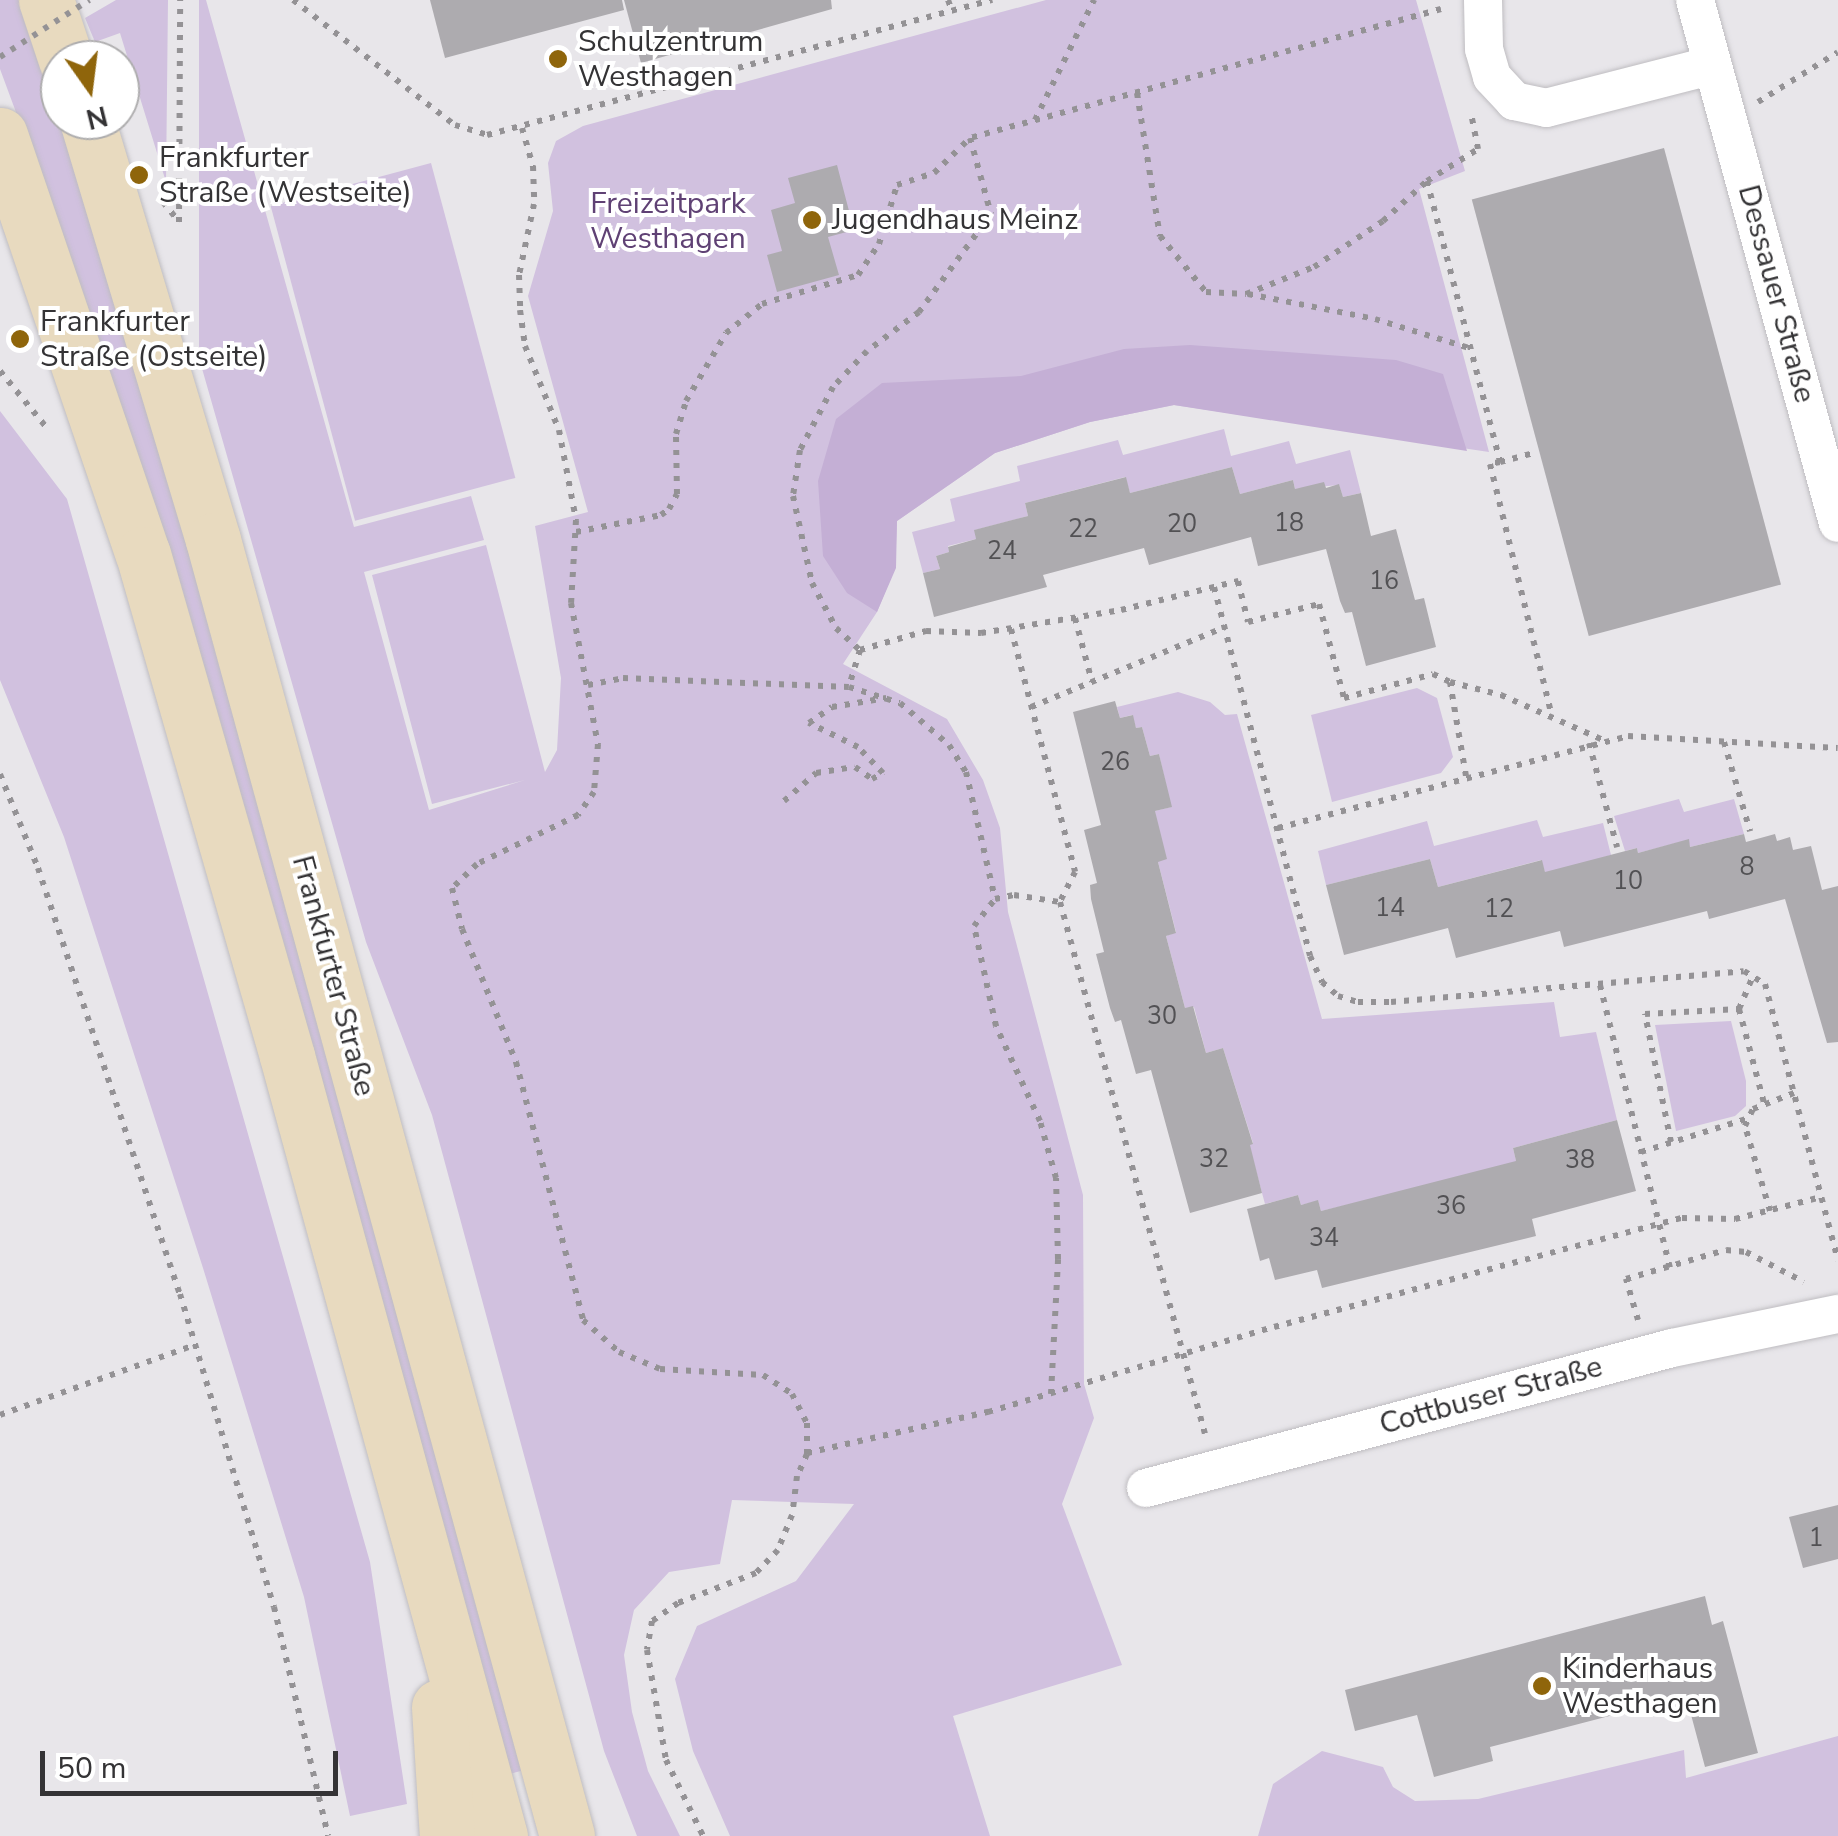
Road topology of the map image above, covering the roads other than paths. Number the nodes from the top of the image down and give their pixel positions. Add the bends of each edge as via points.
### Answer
1 (46, 0) edge
2 (1483, 0) edge
3 (1695, 0) edge
4 (59, 40) edge
5 (1713, 65) junction
6 (0, 135) edge
7 (92, 140) edge
8 (1838, 523) edge
9 (1838, 1314) edge
10 (1146, 1488) dead end
11 (424, 1560) junction
12 (528, 1701) junction
13 (447, 1836) edge
14 (500, 1836) edge
15 (567, 1836) edge
16 (595, 1836) edge

1 - 4 street
2 - 5 street via 1492,77 1514,101 1546,108
3 - 5 street, Dessauer Straße
5 - 8 street, Dessauer Straße
6 - 11 street via 143,554
7 - 12 street, Frankfurter Straße via 218,559
9 - 10 street, Cottbuser Straße via 1647,1355
11 - 13 street
11 - 14 street
12 - 15 street, Frankfurter Straße
12 - 16 street

